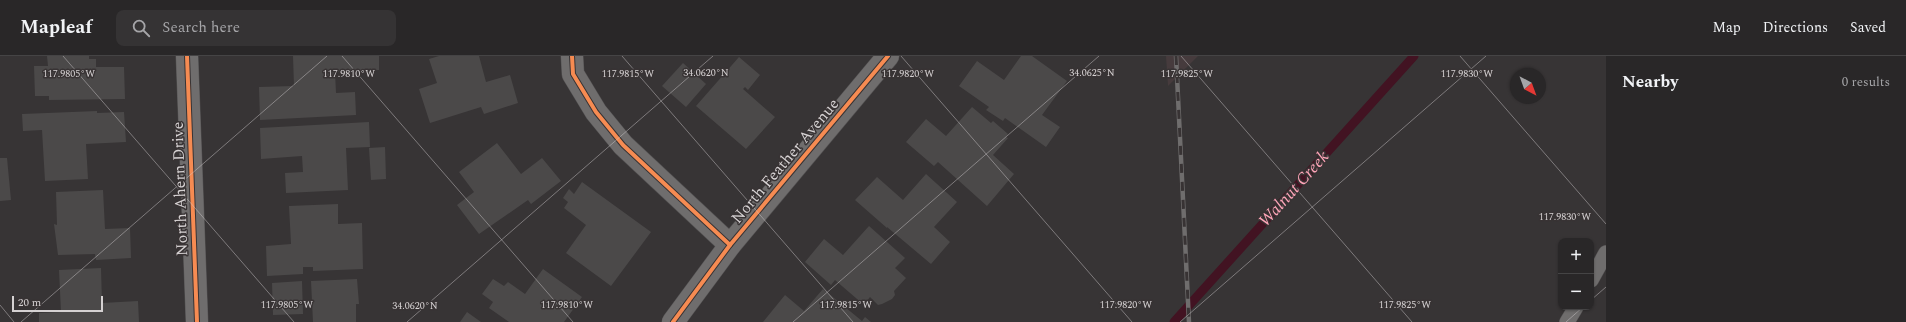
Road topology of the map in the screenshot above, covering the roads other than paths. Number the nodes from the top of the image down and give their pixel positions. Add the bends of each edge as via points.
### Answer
1 (187, 56) edge
2 (572, 56) edge
3 (888, 56) edge
4 (730, 245) junction
5 (1606, 253) edge
6 (1594, 275) edge
7 (1574, 310) edge
8 (197, 322) edge
9 (673, 322) edge
10 (1568, 322) edge

1 - 8 street, North Ahern Drive
2 - 4 street via 573,74 596,112 623,146
3 - 4 street, North Feather Avenue
4 - 9 street, North Feather Avenue
5 - 6 lane
7 - 10 lane

